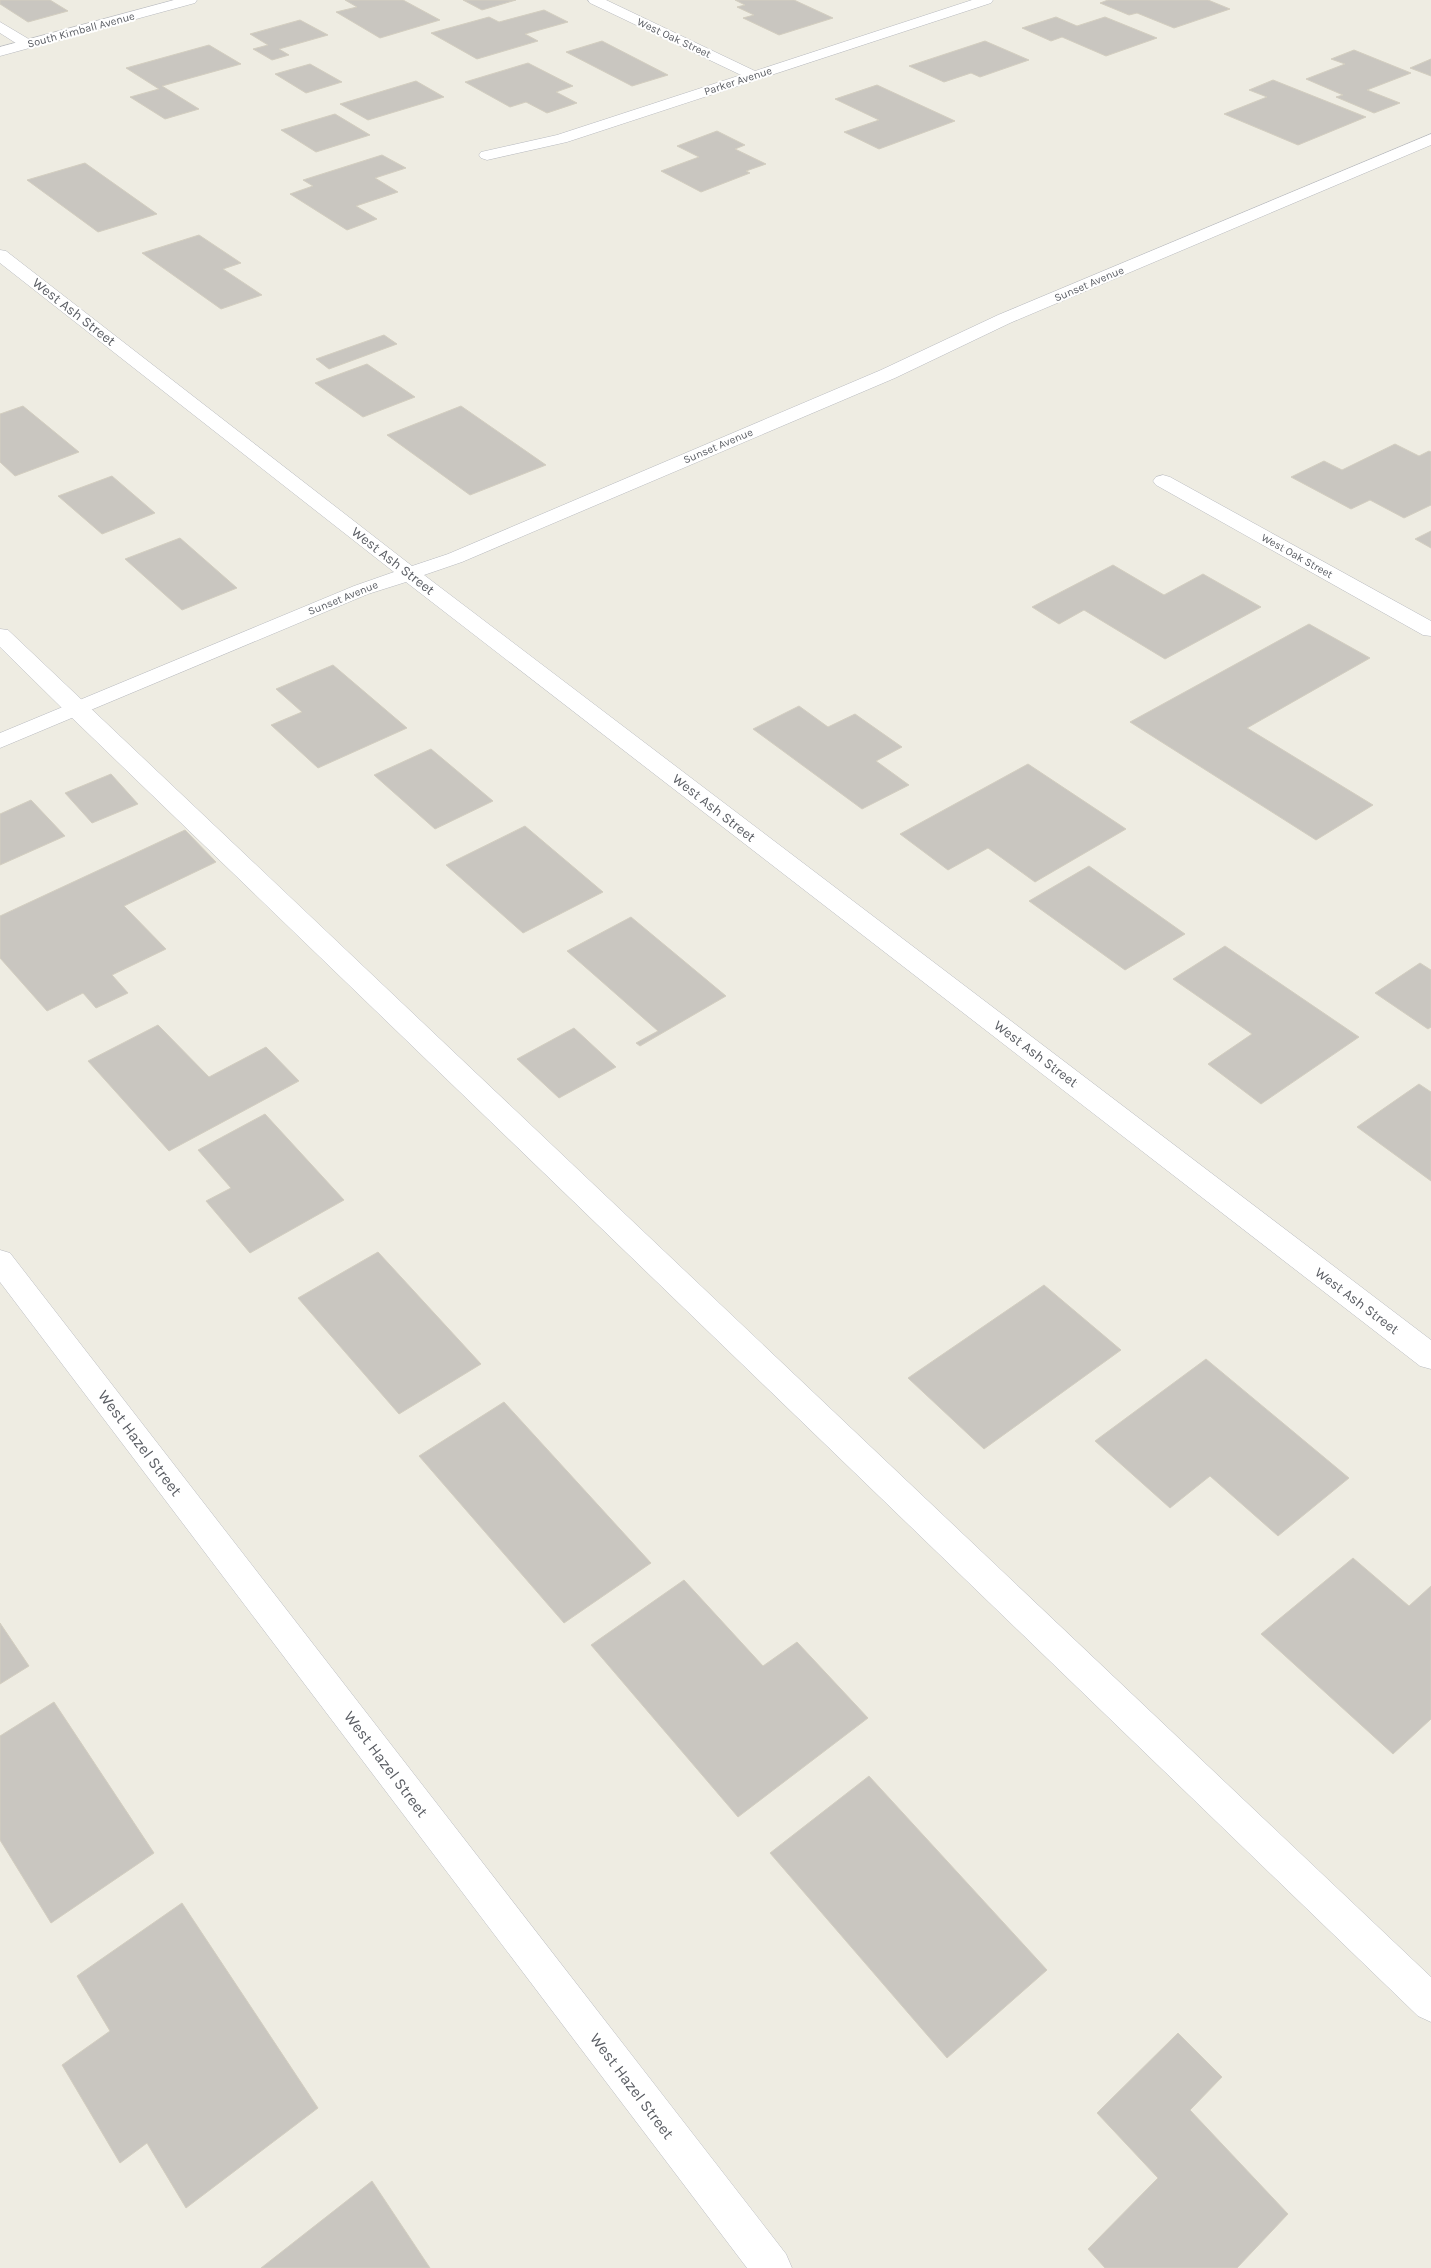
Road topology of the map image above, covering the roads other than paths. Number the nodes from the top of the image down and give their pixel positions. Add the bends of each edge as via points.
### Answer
1 (190, 0) edge
2 (595, 0) edge
3 (986, 0) edge
4 (0, 26) edge
5 (27, 44) junction
6 (0, 52) edge
7 (754, 76) junction
8 (1431, 139) edge
9 (487, 155) dead end
10 (0, 255) edge
11 (1163, 482) dead end
12 (408, 573) junction
13 (1431, 630) edge
14 (0, 635) edge
15 (76, 709) junction
16 (0, 741) edge
17 (0, 1261) edge
18 (1431, 1358) edge
19 (1431, 2003) edge
20 (772, 2268) edge

1 - 5 street, South Kimball Avenue
2 - 7 street, West Oak Street
3 - 7 street, Parker Avenue
4 - 5 street
5 - 6 street, South Kimball Avenue
7 - 9 street, Parker Avenue via 561,139
8 - 12 street, Sunset Avenue via 1004,319 888,374 455,558
10 - 12 street, West Ash Street
11 - 13 street, West Oak Street
12 - 15 street, Sunset Avenue
12 - 18 street, West Ash Street
14 - 15 street
15 - 16 street, Sunset Avenue
15 - 19 street
17 - 20 street, West Hazel Street

